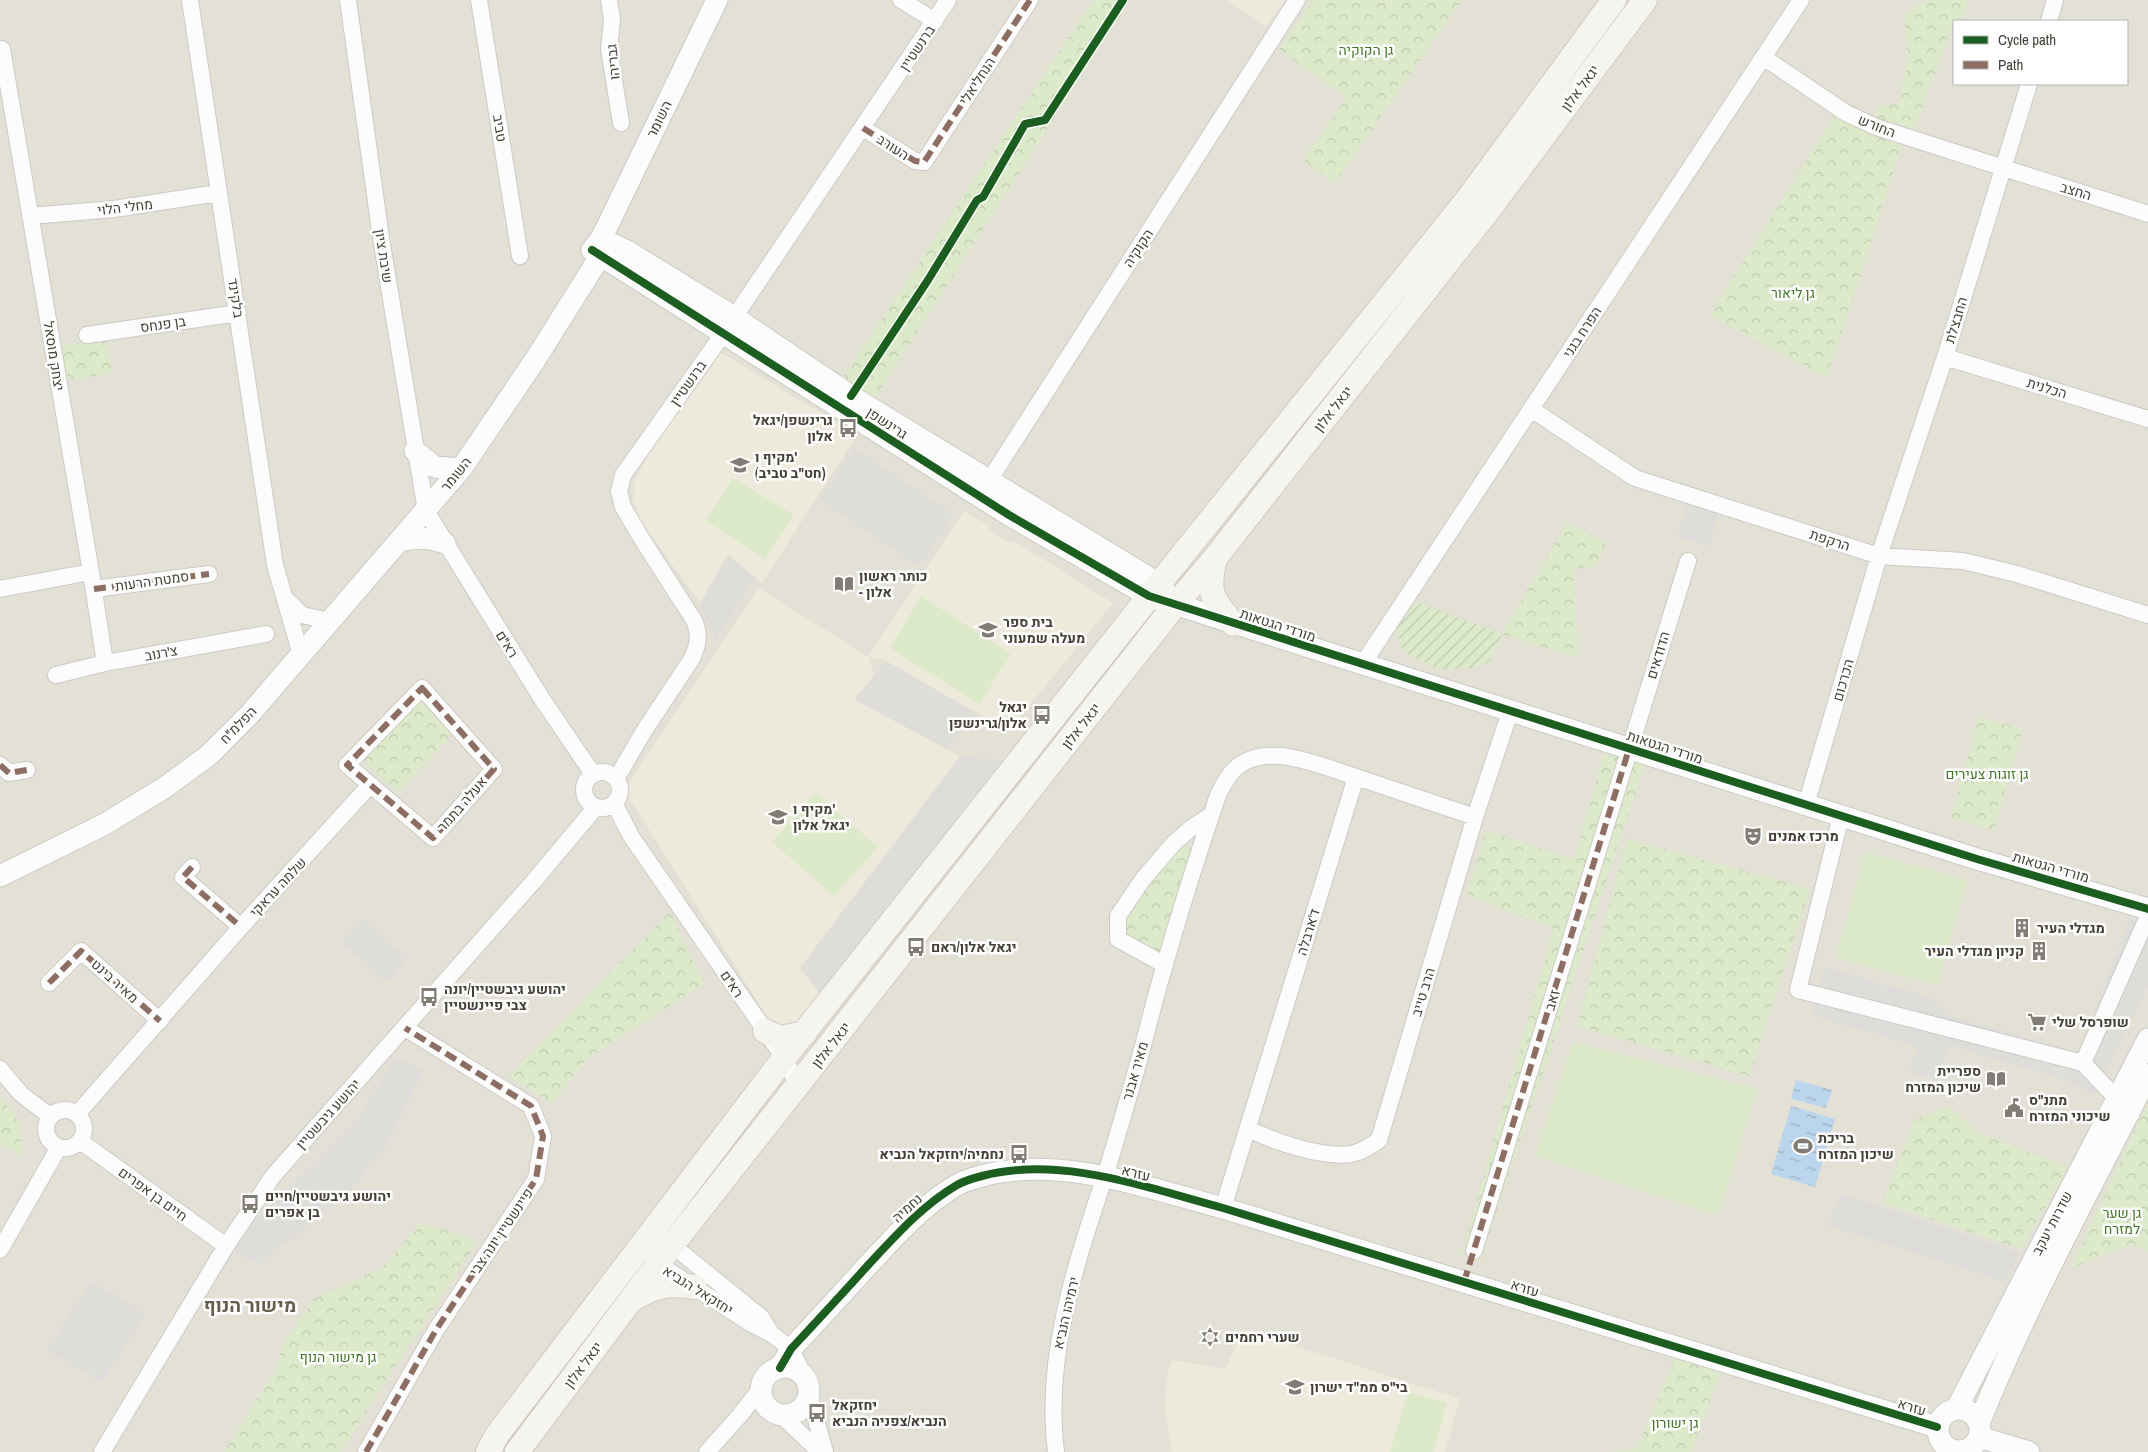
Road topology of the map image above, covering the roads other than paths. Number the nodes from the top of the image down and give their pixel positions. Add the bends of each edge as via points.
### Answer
1 (190, 0) edge
2 (348, 0) edge
3 (479, 0) edge
4 (609, 0) edge
5 (717, 0) edge
6 (901, 0) edge
7 (948, 0) edge
8 (1030, 0) edge
9 (1297, 0) edge
10 (1614, 0) edge
11 (1645, 0) edge
12 (1801, 0) edge
13 (2055, 0) edge
14 (2049, 20) edge
15 (935, 21) junction
16 (1, 49) edge
17 (1763, 57) junction
18 (2030, 85) edge
19 (621, 123) dead end
20 (863, 128) junction
21 (924, 162) joint
22 (2003, 169) junction
23 (218, 193) junction
24 (2148, 214) edge
25 (30, 216) junction
26 (598, 248) junction
27 (520, 256) dead end
28 (238, 313) junction
29 (729, 325) junction
30 (87, 335) dead end
31 (1945, 357) junction
32 (1531, 409) junction
33 (2148, 419) edge
34 (415, 451) junction
35 (461, 469) junction
36 (983, 489) junction
37 (426, 511) junction
38 (399, 541) junction
39 (445, 543) junction
40 (1880, 556) junction
41 (1215, 558) junction
42 (1688, 561) dead end
43 (91, 572) junction
44 (210, 574) dead end
45 (0, 589) edge
46 (94, 589) junction
47 (1154, 590) junction
48 (283, 596) junction
49 (1175, 605) junction
50 (2148, 615) edge
51 (330, 621) junction
52 (1233, 624) junction
53 (266, 634) dead end
54 (301, 656) junction
55 (104, 663) junction
56 (1362, 665) junction
57 (56, 675) dead end
58 (1510, 712) junction
59 (1629, 749) junction
60 (0, 765) edge
61 (26, 770) dead end
62 (593, 774) junction
63 (1356, 777) junction
64 (616, 779) junction
65 (370, 785) junction
66 (614, 803) junction
67 (1806, 805) junction
68 (596, 807) junction
69 (1211, 815) junction
70 (1841, 816) junction
71 (1475, 818) junction
72 (192, 867) dead end
73 (0, 876) edge
74 (2148, 909) edge
75 (2148, 916) edge
76 (240, 927) junction
77 (1164, 965) junction
78 (49, 983) dead end
79 (160, 1021) junction
80 (759, 1023) junction
81 (405, 1028) junction
82 (805, 1033) junction
83 (2148, 1039) edge
84 (2082, 1063) junction
85 (780, 1064) junction
86 (0, 1069) edge
87 (2148, 1075) edge
88 (798, 1086) junction
89 (2118, 1099) junction
90 (77, 1114) junction
91 (51, 1117) junction
92 (1248, 1129) junction
93 (80, 1141) junction
94 (58, 1147) junction
95 (1104, 1177) junction
96 (1223, 1208) junction
97 (646, 1240) junction
98 (672, 1245) junction
99 (226, 1246) junction
100 (0, 1250) edge
101 (1474, 1251) dead end
102 (658, 1264) junction
103 (695, 1286) junction
104 (632, 1300) junction
105 (773, 1335) junction
106 (791, 1349) junction
107 (780, 1368) junction
108 (806, 1385) junction
109 (762, 1387) junction
110 (1957, 1408) junction
111 (780, 1414) junction
112 (1937, 1439) edge
113 (1972, 1441) edge
114 (102, 1452) edge
115 (366, 1452) edge
116 (488, 1452) edge
117 (517, 1452) edge
118 (707, 1452) edge
119 (820, 1452) edge
120 (825, 1452) edge
121 (1056, 1452) edge
122 (2029, 1452) edge

1 - 23 street, בלקינד
2 - 34 street, שיבת ציון
3 - 27 street, טביב
4 - 19 street, גבריהו via 612,20 609,49
5 - 26 street, השומר
6 - 15 street
7 - 15 street, ברנשטיין
8 - 21 street, הנחליאלי
9 - 36 street, הקוקיה
10 - 47 main road, יגאל אלון via 1466,200
11 - 41 main road, יגאל אלון via 1487,212
12 - 17 street, הפרח בגני
13 - 14 street
15 - 20 street, ברנשטיין
16 - 25 street, יצחק מוסאל
17 - 22 street, החורש via 1846,112 1876,127
17 - 32 street, הפרח בגני
18 - 22 street, החבצלת
20 - 21 street, העורב via 915,161
20 - 29 street, ברנשטיין
22 - 24 street, החצב
22 - 31 street, החבצלת
23 - 25 street, מחלי הלוי via 114,209
23 - 28 street, בלקינד
25 - 43 street, יצחק מוסאל
26 - 29 street, גרינשפן
26 - 35 street, השומר via 584,260 535,360
28 - 30 street, בן פנחס
28 - 48 street, בלקינד via 275,565
29 - 36 street, גרינשפן
29 - 64 street, ברנשטיין via 623,475 619,491 623,506 695,622 699,634 691,660
31 - 33 street, הכלנית
31 - 40 street, החבצלת
32 - 40 street, הרקפת via 1635,478
32 - 56 street, הפרח בגני
34 - 35 street via 435,467
34 - 37 street, שיבת ציון
35 - 37 street, השומר
36 - 47 street, גרינשפן
37 - 38 street, הפלמ"ח
37 - 39 street, רא"ם
38 - 39 street via 430,538
38 - 51 street, הפלמ"ח
39 - 62 street, רא"ם
40 - 50 street, הרקפת via 1963,560
40 - 67 street, הכרכום
41 - 49 main road, יגאל אלון
41 - 52 main road via 1212,597
42 - 59 street, הדודאים
43 - 45 street
43 - 46 street, יצחק מוסאל
44 - 46 street, סמטת הרעות
46 - 55 street, יצחק מוסאל
47 - 49 street, גרינשפן
47 - 82 main road, יגאל אלון
48 - 51 street via 302,615
48 - 54 street, בלקינד
49 - 52 street, מורדי הגטאות
49 - 88 main road, יגאל אלון
51 - 54 street, הפלמ"ח
52 - 56 street, מורדי הגטאות
53 - 55 street, צ'רנוב
54 - 73 street, הפלמ"ח via 209,755 164,788 105,824
55 - 57 street, צ'רנוב
56 - 58 street, מורדי הגטאות
58 - 59 street, מורדי הגטאות
58 - 71 street, הרב טייב
59 - 67 street, מורדי הגטאות
59 - 101 street, זאב
60 - 61 street via 9,773
62 - 64 street via 608,773
62 - 68 street via 584,789 587,800
63 - 69 street, מאיר אבנר via 1288,755 1256,758 1233,771
63 - 71 street
63 - 92 street, ד'ארבלה
64 - 66 street via 620,789
65 - 65 street, אעלה בתמר via 433,838 494,769 422,688 347,765
65 - 76 street, שלמה עראקי
66 - 68 street
66 - 80 street, רא"ם via 631,836
67 - 70 street, מורדי הגטאות
68 - 81 street, יהושע גיבשטיין
69 - 77 street, מאיר אבנר
69 - 77 street via 1190,829 1160,858 1118,916 1118,939
70 - 74 street, מורדי הגטאות
70 - 84 street via 1798,990
71 - 92 street, הרב טייב via 1379,1140 1367,1149 1351,1154 1326,1153 1268,1139
72 - 76 street via 183,877
75 - 84 street
76 - 79 street, שלמה עראקי
77 - 95 street, מאיר אבנר
78 - 79 street, מאיר בינט via 81,951
79 - 90 street, שלמה עראקי
80 - 82 main road via 780,1038
80 - 85 street, רא"ם
81 - 99 street, יהושע גיבשטיין via 273,1176
81 - 115 street, פיינשטיין יונה צבי via 531,1106 543,1136 536,1180 436,1330
82 - 85 main road, יגאל אלון
83 - 89 street, שדרות יעקב
84 - 89 street
85 - 88 street, רא"ם
85 - 97 main road, יגאל אלון
86 - 91 street via 21,1094
87 - 113 street, שדרות יעקב via 2062,1245 1994,1387
88 - 98 main road, יגאל אלון
89 - 110 street, שדרות יעקב
90 - 91 street via 61,1111
90 - 93 street via 84,1130
91 - 94 street via 47,1135
92 - 96 street, ד'ארבלה
93 - 94 street via 70,1148
93 - 99 street, חיים בן אפרים
94 - 100 street
95 - 96 street, עזרא
95 - 106 street, נחמיה via 1068,1170 1021,1169 997,1172 959,1184 915,1216
95 - 121 street, ירמיהו הנביא via 1060,1335 1055,1394
96 - 112 street, עזרא
97 - 98 street, יחזקאל הנביא
97 - 102 street, יחזקאל הנביא
97 - 116 main road, יגאל אלון via 497,1435
98 - 102 main road, יגאל אלון
98 - 105 street, יחזקאל הנביא via 761,1317
99 - 114 street, יהושע גיבשטיין
102 - 103 street, יחזקאל הנביא
102 - 104 main road, יגאל אלון
103 - 104 main road via 657,1286
103 - 105 street, יחזקאל הנביא
104 - 117 main road, יגאל אלון
105 - 106 street, יחזקאל הנביא
106 - 107 street, נחמיה
106 - 108 street, יחזקאל הנביא
107 - 108 street via 793,1368
107 - 109 street via 768,1374
108 - 111 street via 801,1408
108 - 120 street, יחזקאל הנביא
109 - 111 street via 764,1401
109 - 118 street
110 - 112 street via 1942,1416
110 - 113 street via 1971,1412
111 - 119 street
112 - 113 street via 1953,1450
113 - 122 street

